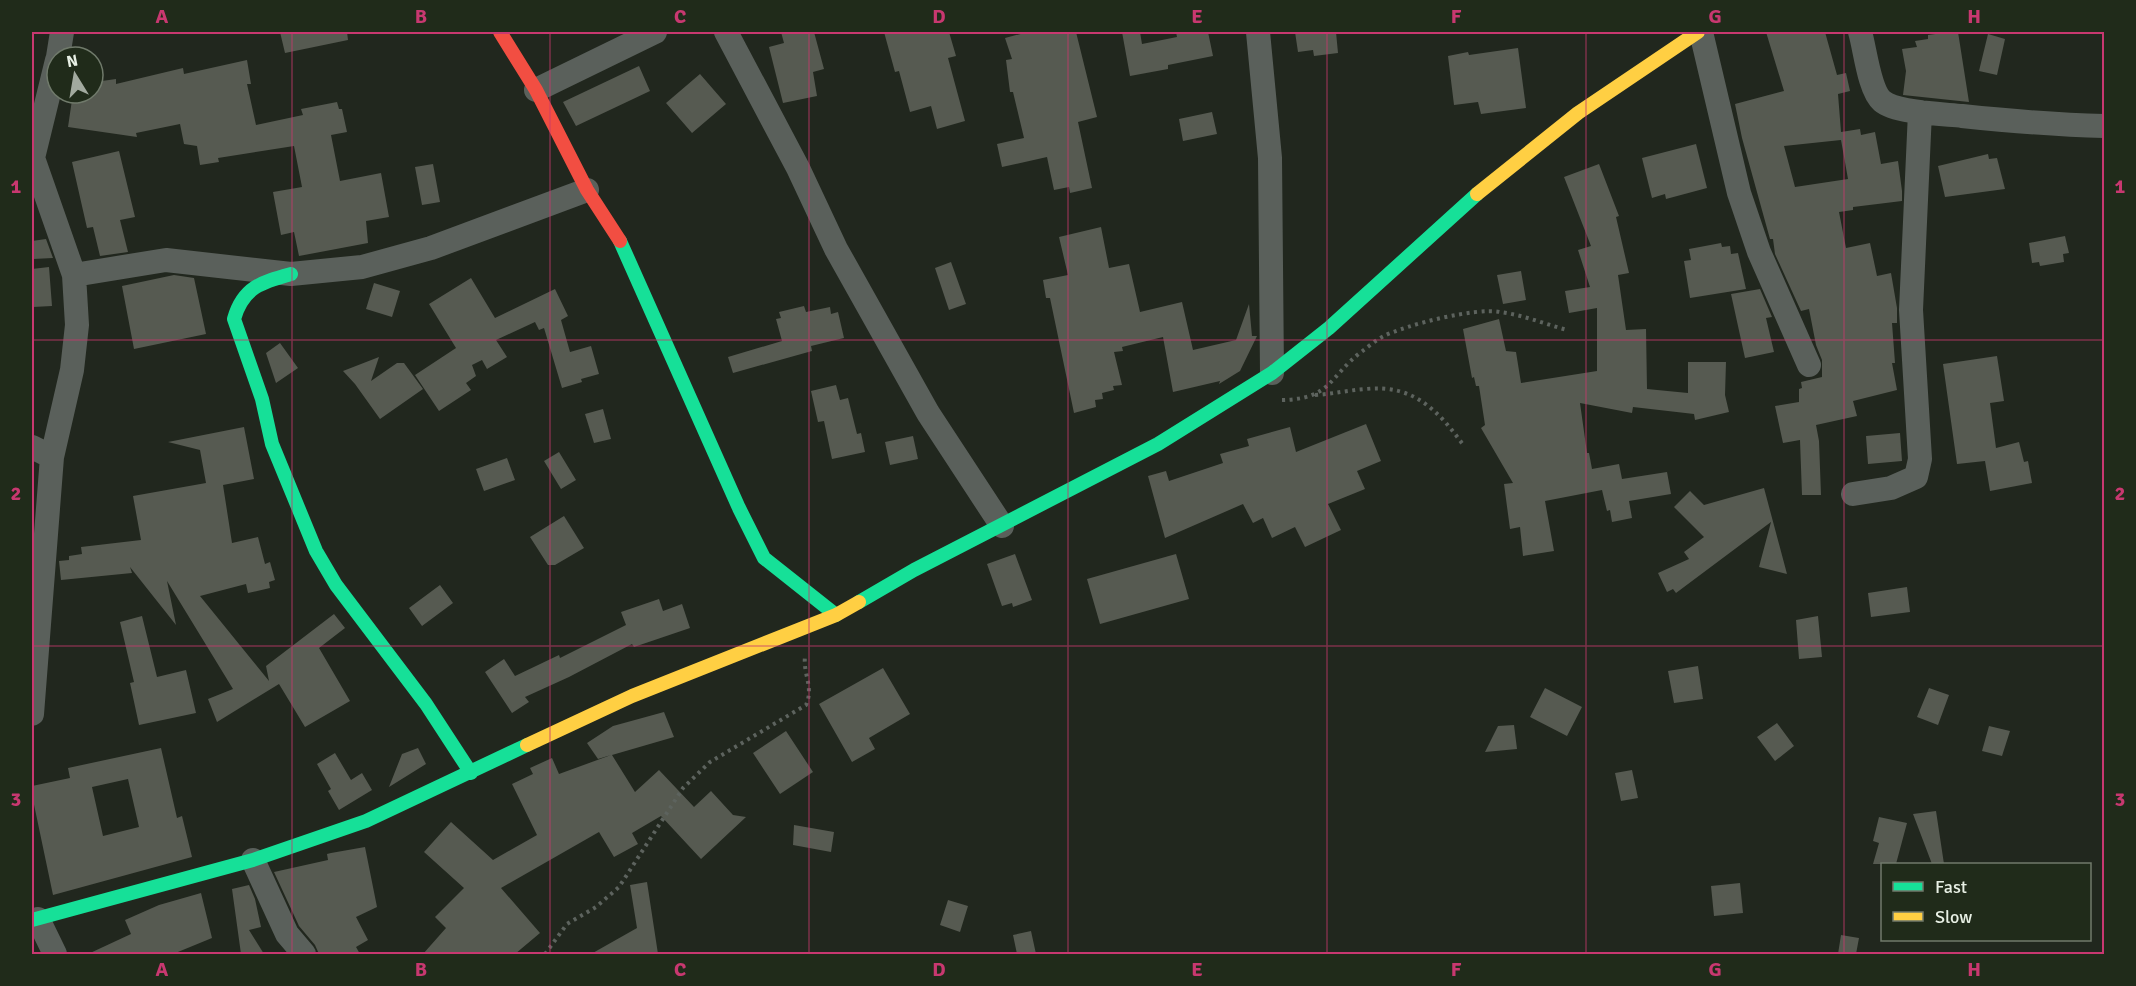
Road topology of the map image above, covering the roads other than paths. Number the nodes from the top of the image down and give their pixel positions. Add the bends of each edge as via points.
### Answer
1 (500, 32) edge
2 (655, 32) edge
3 (726, 32) edge
4 (1258, 32) edge
5 (1700, 32) edge
6 (1860, 32) edge
7 (536, 90) junction
8 (46, 105) edge
9 (1920, 112) junction
10 (2104, 126) edge
11 (32, 160) edge
12 (587, 190) junction
13 (291, 274) junction
14 (74, 275) junction
15 (1809, 365) dead end
16 (1272, 373) junction
17 (42, 452) edge
18 (1853, 494) dead end
19 (1002, 526) junction
20 (836, 615) junction
21 (32, 714) edge
22 (471, 773) junction
23 (253, 860) junction
24 (35, 919) edge
25 (55, 954) edge
26 (304, 954) edge

1 - 7 street
2 - 7 street
3 - 19 street via 842,259 928,413
4 - 16 street via 1270,158
5 - 15 street via 1739,193
5 - 16 street via 1578,112 1484,187 1329,328
6 - 9 street via 1880,100
7 - 12 street
8 - 11 street
9 - 10 street
9 - 18 street via 1911,310 1920,459 1917,477 1891,488
11 - 14 street
12 - 13 street via 431,248 362,267
12 - 20 street via 623,246 764,558
13 - 14 street via 166,260
13 - 22 street via 259,284 248,292 236,307 234,320 262,399 272,444 316,551 336,585 426,704
14 - 17 street via 76,337 70,381
16 - 19 street via 1158,444
17 - 21 street
19 - 20 street
20 - 22 street via 632,696
22 - 23 street via 366,821
23 - 24 street
23 - 26 street via 287,934
24 - 25 street

